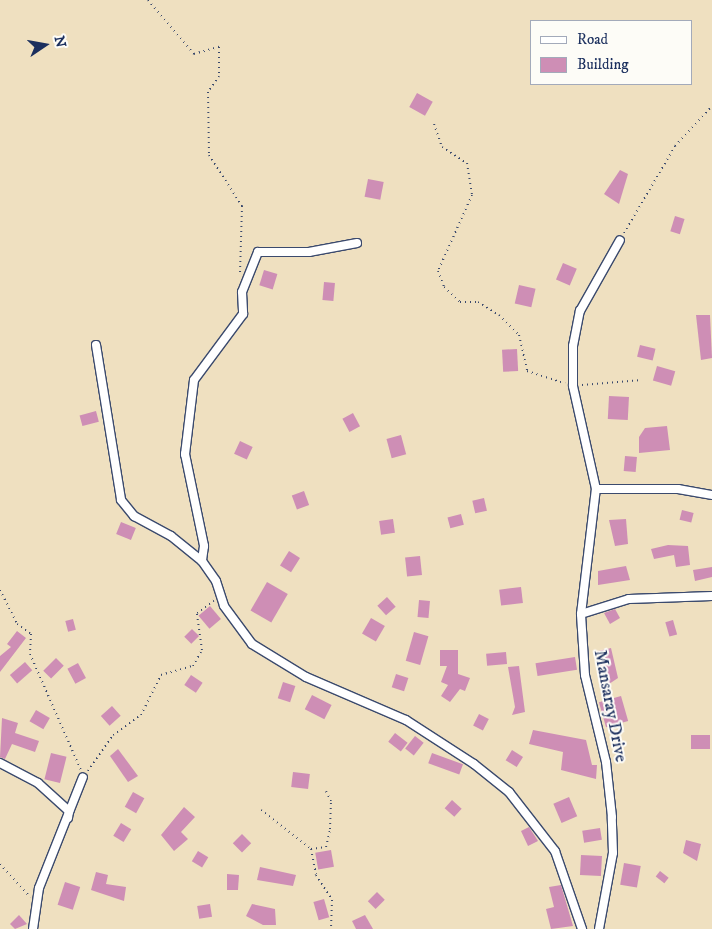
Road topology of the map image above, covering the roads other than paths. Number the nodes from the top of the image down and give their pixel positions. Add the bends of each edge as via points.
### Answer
1 (620, 240) road end
2 (357, 243) dead end
3 (96, 345) dead end
4 (596, 489) junction
5 (712, 495) edge
6 (202, 561) junction
7 (712, 596) edge
8 (581, 614) junction
9 (0, 763) edge
10 (83, 777) road end
11 (67, 825) junction
12 (33, 929) edge
13 (582, 929) edge
14 (599, 929) edge

1 - 4 street, Mansaray Drive via 580,311 572,346 573,386
2 - 6 street via 309,252 258,252 242,292 243,314 194,380 185,454 204,546
3 - 6 street via 121,500 134,516 171,536
4 - 5 street via 678,489
4 - 8 street, Mansaray Drive
6 - 13 street via 216,581 218,598 252,644 279,663 406,720 474,764 509,792 555,851
7 - 8 street via 629,599
8 - 14 street, Mansaray Drive via 585,675 606,762 612,817 613,853
9 - 11 street via 38,784 69,812
10 - 11 street
11 - 12 street via 39,888

